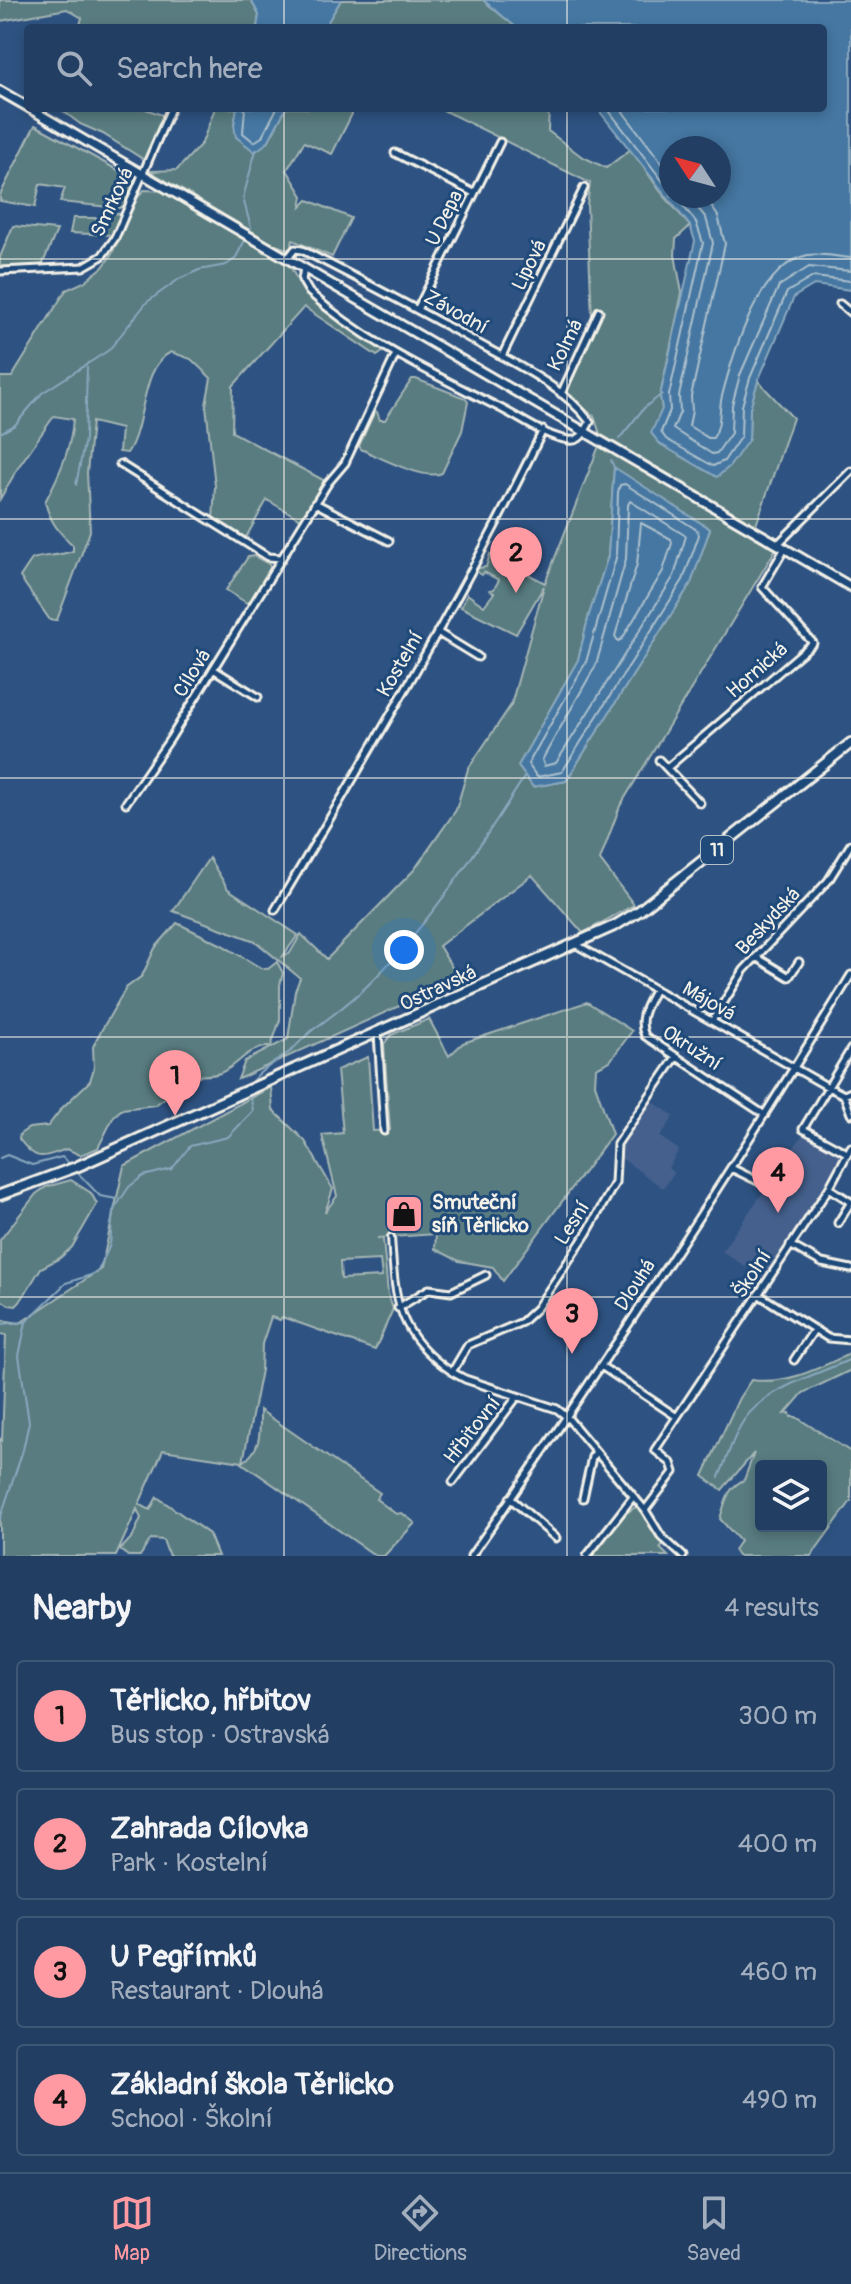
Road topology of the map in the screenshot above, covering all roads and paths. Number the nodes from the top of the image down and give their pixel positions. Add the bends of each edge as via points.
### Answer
1 (0, 91) edge
2 (24, 105) edge
3 (36, 112) edge
4 (169, 112) edge
5 (500, 142) dead end
6 (395, 153) dead end
7 (143, 174) junction
8 (584, 188) dead end
9 (474, 193) junction
10 (288, 258) junction
11 (304, 268) junction
12 (0, 271) edge
13 (840, 304) dead end
14 (418, 308) junction
15 (599, 311) dead end
16 (851, 313) edge
17 (396, 354) junction
18 (502, 356) junction
19 (561, 394) junction
20 (543, 430) junction
21 (585, 432) junction
22 (120, 464) dead end
23 (851, 471) edge
24 (315, 503) junction
25 (389, 541) dead end
26 (781, 546) junction
27 (281, 558) junction
28 (851, 587) edge
29 (437, 632) junction
30 (478, 657) dead end
31 (213, 669) junction
32 (258, 697) dead end
33 (851, 743) edge
34 (659, 760) dead end
35 (667, 768) junction
36 (126, 803) dead end
37 (700, 803) dead end
38 (851, 844) edge
39 (275, 910) dead end
40 (575, 943) junction
41 (756, 957) junction
42 (799, 962) dead end
43 (851, 975) edge
44 (655, 989) junction
45 (712, 1021) junction
46 (378, 1033) junction
47 (851, 1049) edge
48 (676, 1057) junction
49 (795, 1068) junction
50 (828, 1087) junction
51 (848, 1094) edge
52 (851, 1114) edge
53 (765, 1115) junction
54 (384, 1131) dead end
55 (849, 1150) edge
56 (731, 1168) junction
57 (768, 1186) dead end
58 (829, 1188) junction
59 (0, 1195) edge
60 (851, 1202) edge
61 (838, 1223) dead end
62 (391, 1237) dead end
63 (790, 1245) junction
64 (851, 1269) edge
65 (486, 1275) dead end
66 (758, 1294) junction
67 (398, 1308) junction
68 (814, 1330) junction
69 (851, 1340) edge
70 (794, 1360) dead end
71 (601, 1366) junction
72 (452, 1372) junction
73 (517, 1397) junction
74 (567, 1417) junction
75 (677, 1417) junction
76 (596, 1452) junction
77 (453, 1482) dead end
78 (633, 1497) junction
79 (510, 1498) junction
80 (583, 1498) dead end
81 (645, 1510) junction
82 (556, 1538) dead end
83 (471, 1556) edge
84 (587, 1556) edge
85 (683, 1556) edge

1 - 2 main road, Závodní
3 - 7 main road, Závodní
4 - 7 street, Smrková
5 - 9 street, U Depa
6 - 9 street
7 - 10 main road, Závodní
7 - 12 street, Smrková via 115,238 93,264
8 - 18 street, Lipová
9 - 14 street, U Depa
10 - 11 main road, Závodní
10 - 14 street, Závodní via 295,249 302,250
11 - 17 street via 301,277 309,292
11 - 21 main road, Závodní
13 - 16 street
14 - 18 street, Závodní
15 - 19 street, Kolmá
17 - 20 street
17 - 24 street, Cílová via 345,463
18 - 19 street, Závodní
19 - 21 street, Závodní via 590,422
20 - 21 street via 570,441
20 - 29 street, Kostelní
21 - 26 main road, Závodní
22 - 27 street via 268,557
23 - 26 street
24 - 25 street
24 - 27 street, Cílová
26 - 28 main road, Závodní
26 - 35 street, Hornická via 762,587 813,643
27 - 31 street, Cílová
29 - 30 street
29 - 39 street, Kostelní
31 - 32 street
31 - 36 street, Cílová
33 - 40 main road, Ostravská / 11 via 639,911
34 - 35 street
35 - 37 street
38 - 41 street, Beskydská via 828,881
40 - 44 street, Májová
40 - 46 main road, Ostravská / 11
41 - 42 street via 789,977
41 - 45 street, Beskydská
43 - 49 street, Dlouhá
44 - 45 street, Májová
44 - 48 street, Okružní via 641,1026 645,1036
45 - 49 street, Májová
46 - 54 street
46 - 59 main road, Ostravská / 11 via 76,1167
47 - 50 street
48 - 53 street, Okružní
48 - 72 street, Lesní via 617,1144 615,1183 537,1308 522,1322 468,1345
49 - 50 street, Májová
49 - 53 street, Dlouhá
50 - 51 street, Májová
50 - 55 street via 803,1129
51 - 52 street
53 - 56 street, Dlouhá
55 - 58 street, Školní
56 - 57 street
56 - 71 street, Dlouhá
58 - 60 street
58 - 63 street, Školní
60 - 61 street
62 - 67 street, Hřbitovní
63 - 64 street via 822,1263
63 - 66 street, Školní
65 - 67 street via 451,1292 429,1289
66 - 68 street
66 - 75 street, Školní
67 - 72 street, Hřbitovní via 416,1342
68 - 69 street via 828,1338
68 - 70 street
71 - 74 street, Dlouhá
71 - 75 street
72 - 73 street, Hřbitovní
73 - 74 street, Hřbitovní
73 - 77 street, Hřbitovní
74 - 76 street
74 - 79 street, Dlouhá
75 - 81 street, Školní via 655,1450 674,1472
76 - 78 street
76 - 80 street
78 - 81 street
78 - 84 street
79 - 82 street
79 - 83 street, Dlouhá
81 - 85 street via 661,1536

